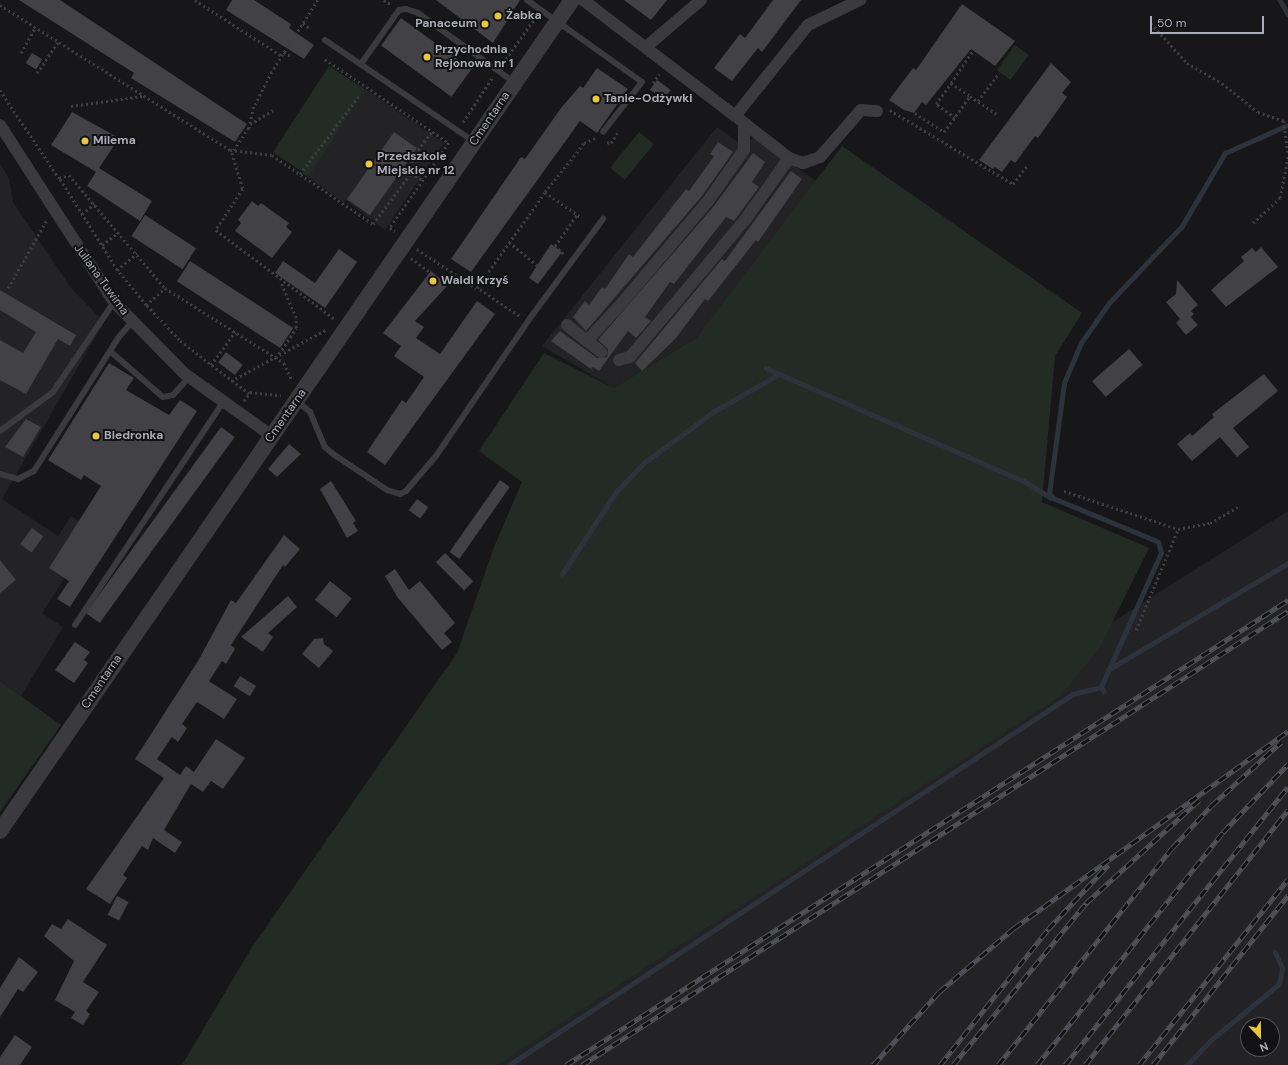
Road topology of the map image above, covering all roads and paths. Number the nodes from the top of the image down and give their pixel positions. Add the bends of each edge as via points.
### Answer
1 (195, 0) edge
2 (318, 0) edge
3 (527, 0) edge
4 (572, 0) edge
5 (584, 0) edge
6 (701, 0) edge
7 (860, 0) edge
8 (0, 5) edge
9 (558, 22) junction
10 (303, 23) junction
11 (1151, 23) dead end
12 (35, 28) junction
13 (310, 28) dead end
14 (325, 40) dead end
15 (58, 42) junction
16 (646, 47) junction
17 (974, 49) dead end
18 (284, 52) junction
19 (20, 53) dead end
20 (282, 56) junction
21 (292, 57) dead end
22 (361, 64) junction
23 (999, 72) dead end
24 (38, 73) dead end
25 (515, 83) junction
26 (951, 83) junction
27 (0, 90) edge
28 (144, 96) junction
29 (359, 96) dead end
30 (970, 96) junction
31 (978, 101) junction
32 (71, 106) dead end
33 (274, 110) dead end
34 (882, 110) joint
35 (915, 113) dead end
36 (998, 114) dead end
37 (954, 118) junction
38 (739, 119) junction
39 (250, 124) junction
40 (0, 125) edge
41 (1287, 128) edge
42 (432, 131) dead end
43 (603, 132) dead end
44 (475, 142) junction
45 (233, 151) junction
46 (1288, 154) edge
47 (789, 158) junction
48 (1027, 166) dead end
49 (411, 173) junction
50 (300, 174) junction
51 (59, 178) junction
52 (422, 180) dead end
53 (94, 204) junction
54 (82, 214) junction
55 (577, 214) junction
56 (48, 217) dead end
57 (582, 218) dead end
58 (604, 219) dead end
59 (1253, 223) dead end
60 (118, 232) junction
61 (509, 242) junction
62 (102, 246) junction
63 (414, 246) dead end
64 (137, 253) junction
65 (408, 256) dead end
66 (559, 259) dead end
67 (117, 270) junction
68 (430, 272) dead end
69 (545, 278) dead end
70 (280, 281) junction
71 (8, 288) dead end
72 (165, 288) junction
73 (477, 288) junction
74 (114, 302) junction
75 (146, 305) junction
76 (523, 310) dead end
77 (518, 316) junction
78 (132, 322) junction
79 (514, 322) dead end
80 (567, 325) dead end
81 (235, 332) junction
82 (587, 341) junction
83 (110, 351) junction
84 (601, 352) dead end
85 (276, 359) junction
86 (619, 360) dead end
87 (211, 365) junction
88 (189, 377) junction
89 (232, 381) junction
90 (296, 393) junction
91 (249, 394) dead end
92 (224, 401) junction
93 (0, 431) edge
94 (272, 436) junction
95 (0, 474) edge
96 (1064, 491) dead end
97 (1240, 506) dead end
98 (1178, 529) junction
99 (75, 625) dead end
100 (1136, 630) dead end
101 (0, 831) edge

1 - 20 path
2 - 10 path
3 - 9 lane
4 - 9 street, Cmentarna
5 - 16 street
6 - 16 street
7 - 38 street via 808,25
8 - 12 path
9 - 25 street, Cmentarna
9 - 43 lane via 642,82
10 - 13 path
10 - 18 path
11 - 41 path via 1187,63 1222,83 1258,112 1284,121
12 - 15 path
12 - 19 path
14 - 22 lane
15 - 24 path
15 - 28 path
16 - 38 street
17 - 26 path
18 - 20 path
18 - 21 path
20 - 39 path via 254,107
22 - 25 lane via 399,10 406,9 418,13
22 - 44 lane
23 - 31 path
25 - 44 street, Cmentarna
26 - 30 path
26 - 37 path via 936,104
27 - 51 path
28 - 32 path
28 - 45 path
29 - 50 path
30 - 31 path
30 - 37 path
31 - 36 path
33 - 39 path
34 - 47 street via 861,110 815,161 803,163
34 - 48 path via 1014,184
35 - 37 path via 944,132
38 - 47 street
38 - 82 street via 744,150 708,201
39 - 45 path
40 - 74 street, Juliana Tuwima
41 - 46 path
42 - 49 path via 412,158
44 - 90 street, Cmentarna
45 - 50 path via 272,155
45 - 70 path via 243,189 216,230
46 - 59 path via 1280,198
47 - 86 street via 745,220 630,357
49 - 50 path via 373,224
49 - 52 path
51 - 53 path via 69,175
51 - 54 path
53 - 54 path
53 - 60 path
54 - 62 path
55 - 57 path
55 - 61 path via 545,192
55 - 66 path via 555,246 564,253
56 - 71 path
58 - 90 lane via 528,321 436,456 406,491 400,494 387,490 333,454 326,447 310,412
60 - 62 path
60 - 64 path
61 - 69 path via 550,272
61 - 73 path
62 - 67 path
63 - 73 path
64 - 67 path
64 - 72 path
65 - 68 path
67 - 75 path
70 - 85 path via 296,318 296,328
70 - 85 path via 339,321
72 - 75 path
72 - 81 path
73 - 77 path
74 - 78 street, Juliana Tuwima
74 - 93 lane via 53,392
75 - 87 path via 179,340
76 - 77 path
77 - 79 path
78 - 83 lane
78 - 88 street, Juliana Tuwima
80 - 82 street
81 - 85 path
81 - 87 path
82 - 84 street
83 - 88 lane via 163,398 173,395
83 - 95 lane via 34,471 18,479
85 - 89 path
85 - 90 path via 284,364
87 - 89 path
88 - 92 street, Juliana Tuwima
89 - 91 path
90 - 94 street, Cmentarna
92 - 94 street, Juliana Tuwima
92 - 99 lane
94 - 101 street, Cmentarna
96 - 98 path
97 - 98 path via 1210,523
98 - 100 path

